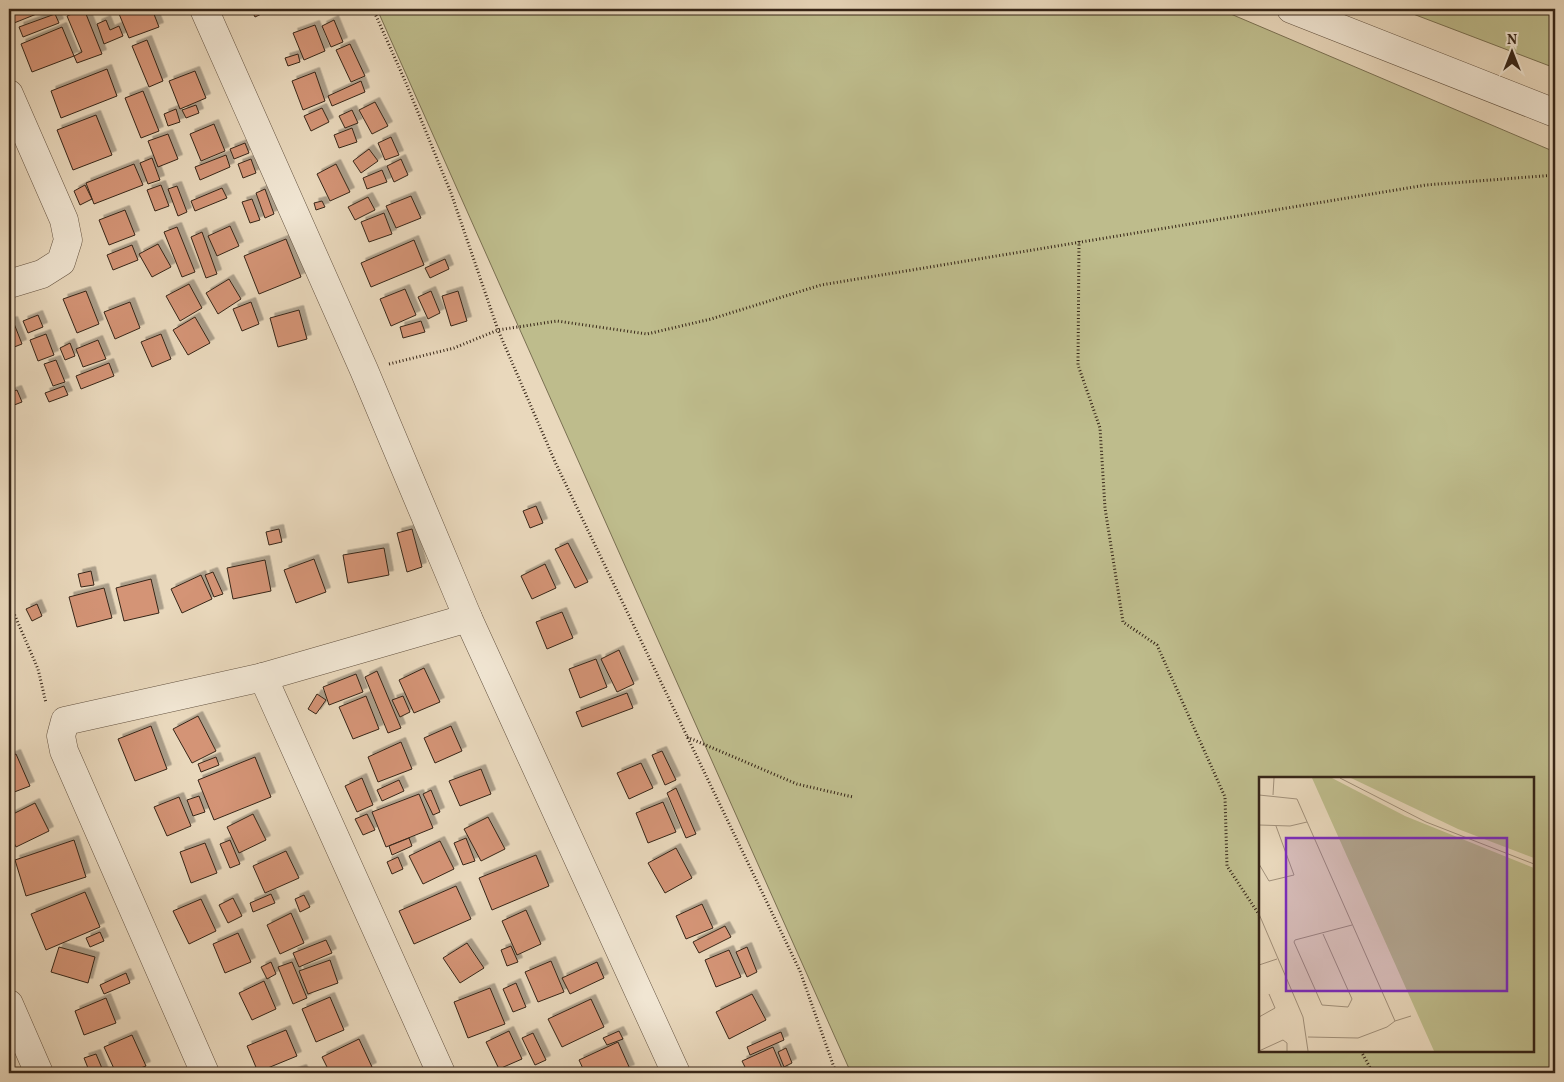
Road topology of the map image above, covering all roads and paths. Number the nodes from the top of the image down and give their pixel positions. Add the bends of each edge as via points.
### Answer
1 (204, 9) edge
2 (372, 9) edge
3 (1291, 9) edge
4 (9, 94) edge
5 (1555, 113) edge
6 (1555, 175) edge
7 (1079, 241) junction
8 (9, 284) edge
9 (498, 330) junction
10 (364, 370) junction
11 (9, 602) edge
12 (468, 618) junction
13 (263, 677) junction
14 (65, 721) junction
15 (686, 736) junction
16 (852, 797) dead end
17 (1259, 914) edge
18 (9, 1004) edge
19 (1362, 1052) edge
20 (40, 1073) edge
21 (204, 1073) edge
22 (441, 1073) edge
23 (676, 1073) edge
24 (836, 1073) edge
25 (1373, 1073) edge

1 - 10 street
2 - 9 path via 451,193
3 - 5 street
4 - 8 street via 64,220 68,240 61,262 42,274
6 - 7 path via 1426,185
7 - 9 path via 821,285 711,319 648,334 557,321
7 - 17 path via 1078,365 1100,428 1105,508 1123,622 1157,645 1225,796 1227,866
9 - 10 path via 454,348
9 - 15 path via 556,464
10 - 12 street
11 - 14 path via 38,669 46,703
12 - 13 street
12 - 23 street
13 - 14 street
13 - 22 street
14 - 21 street via 61,736 64,751
15 - 16 path via 797,784
15 - 24 path via 800,971
18 - 20 street
19 - 25 path

